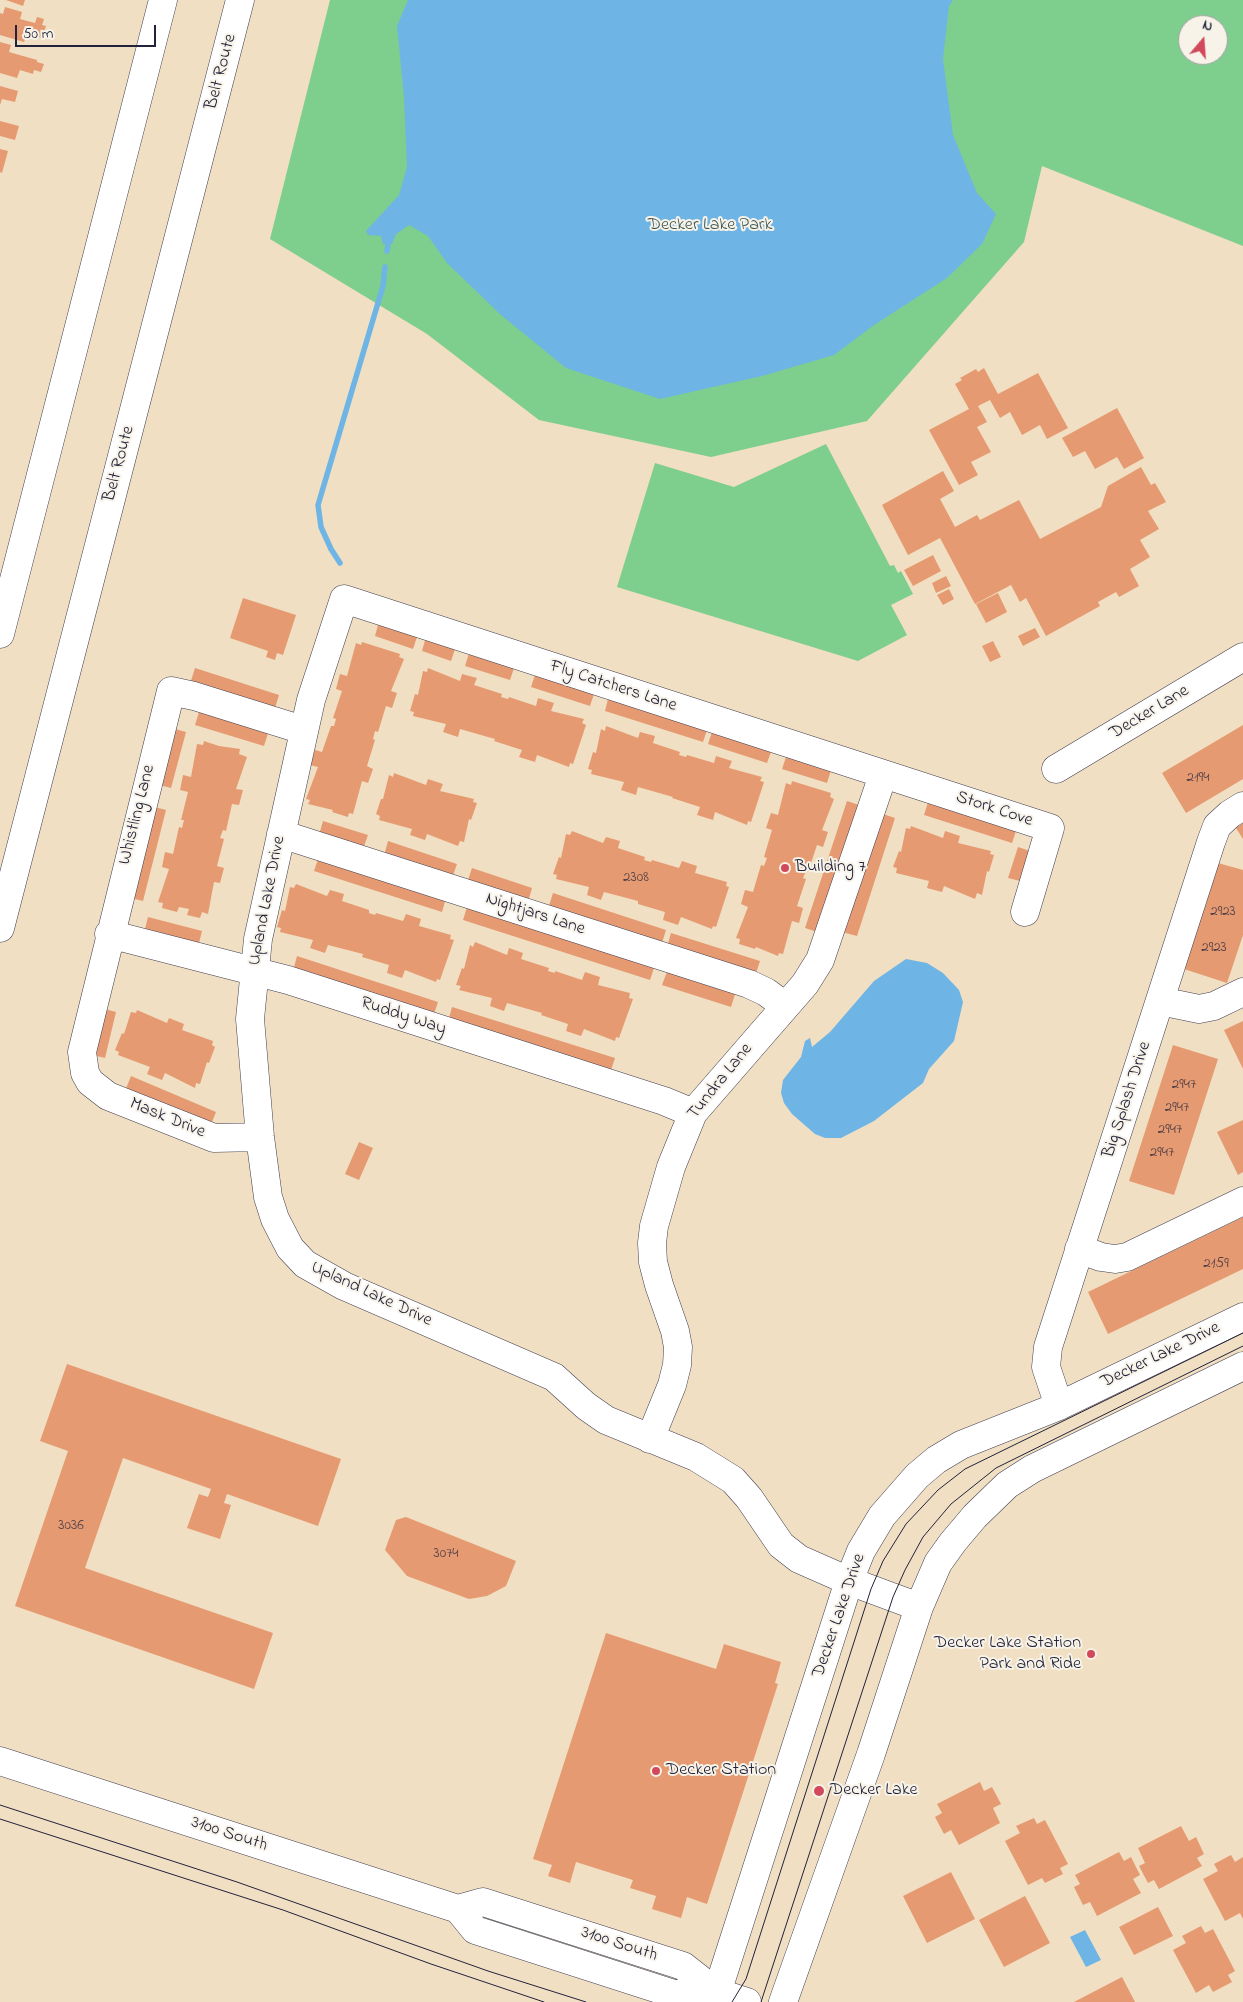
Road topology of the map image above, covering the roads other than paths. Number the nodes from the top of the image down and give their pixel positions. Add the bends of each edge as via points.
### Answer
1 (163, 0) edge
2 (240, 0) edge
3 (344, 599) joint
4 (0, 634) edge
5 (1243, 657) edge
6 (303, 730) junction
7 (1056, 769) dead end
8 (882, 775) junction
9 (1243, 806) edge
10 (281, 834) junction
11 (1025, 912) dead end
12 (0, 928) edge
13 (109, 934) junction
14 (254, 971) junction
15 (1243, 992) edge
16 (1160, 1000) junction
17 (785, 1006) junction
18 (85, 1073) joint
19 (693, 1113) junction
20 (260, 1137) junction
21 (1243, 1201) edge
22 (1079, 1249) junction
23 (1243, 1317) edge
24 (1243, 1366) edge
25 (1059, 1406) junction
26 (650, 1439) junction
27 (849, 1581) junction
28 (919, 1607) junction
29 (0, 1762) edge
30 (715, 1997) edge
31 (747, 2002) edge
32 (783, 2002) edge

1 - 4 main road
2 - 12 main road, Belt Route
3 - 6 main road, Upland Lake Drive
3 - 8 main road, Fly Catchers Lane
5 - 7 main road, Decker Lane
6 - 10 main road, Upland Lake Drive
6 - 13 main road, Whistling Lane via 171,691
8 - 11 main road, Stork Cove via 1050,828
8 - 17 main road, Tundra Lane via 820,960
9 - 16 main road, Big Splash Drive via 1217,826
10 - 14 main road, Upland Lake Drive
10 - 17 main road, Nightjars Lane via 749,984
13 - 14 main road, Ruddy Way
13 - 18 main road, Whistling Lane via 83,1042
14 - 19 main road, Ruddy Way
14 - 20 main road, Upland Lake Drive via 250,1019
15 - 16 main road via 1199,1010
16 - 22 main road, Big Splash Drive
17 - 19 main road, Tundra Lane
18 - 20 main road, Mask Drive via 90,1082 108,1096 205,1136 225,1139
19 - 26 main road, Tundra Lane via 670,1167 654,1226 653,1262 676,1331 678,1347 672,1385
20 - 26 main road, Upland Lake Drive via 268,1197 275,1219 290,1248 305,1264 344,1286 554,1377 606,1420
21 - 22 main road via 1127,1257 1115,1259
22 - 25 main road, Big Splash Drive via 1046,1357 1046,1367
23 - 25 main road, Decker Lake Drive
24 - 28 main road via 1078,1445 1007,1485 953,1542 938,1564
25 - 27 main road, Decker Lake Drive via 961,1445 936,1460 917,1476 882,1516 861,1551
26 - 27 main road, Upland Lake Drive via 714,1466 749,1498 781,1545 799,1559
27 - 28 main road, Upland Lake Drive
27 - 30 main road, Decker Lake Drive
28 - 32 main road
29 - 30 main road, 3100 South via 458,1909 475,1930 674,1994
30 - 31 main road, 3100 South

